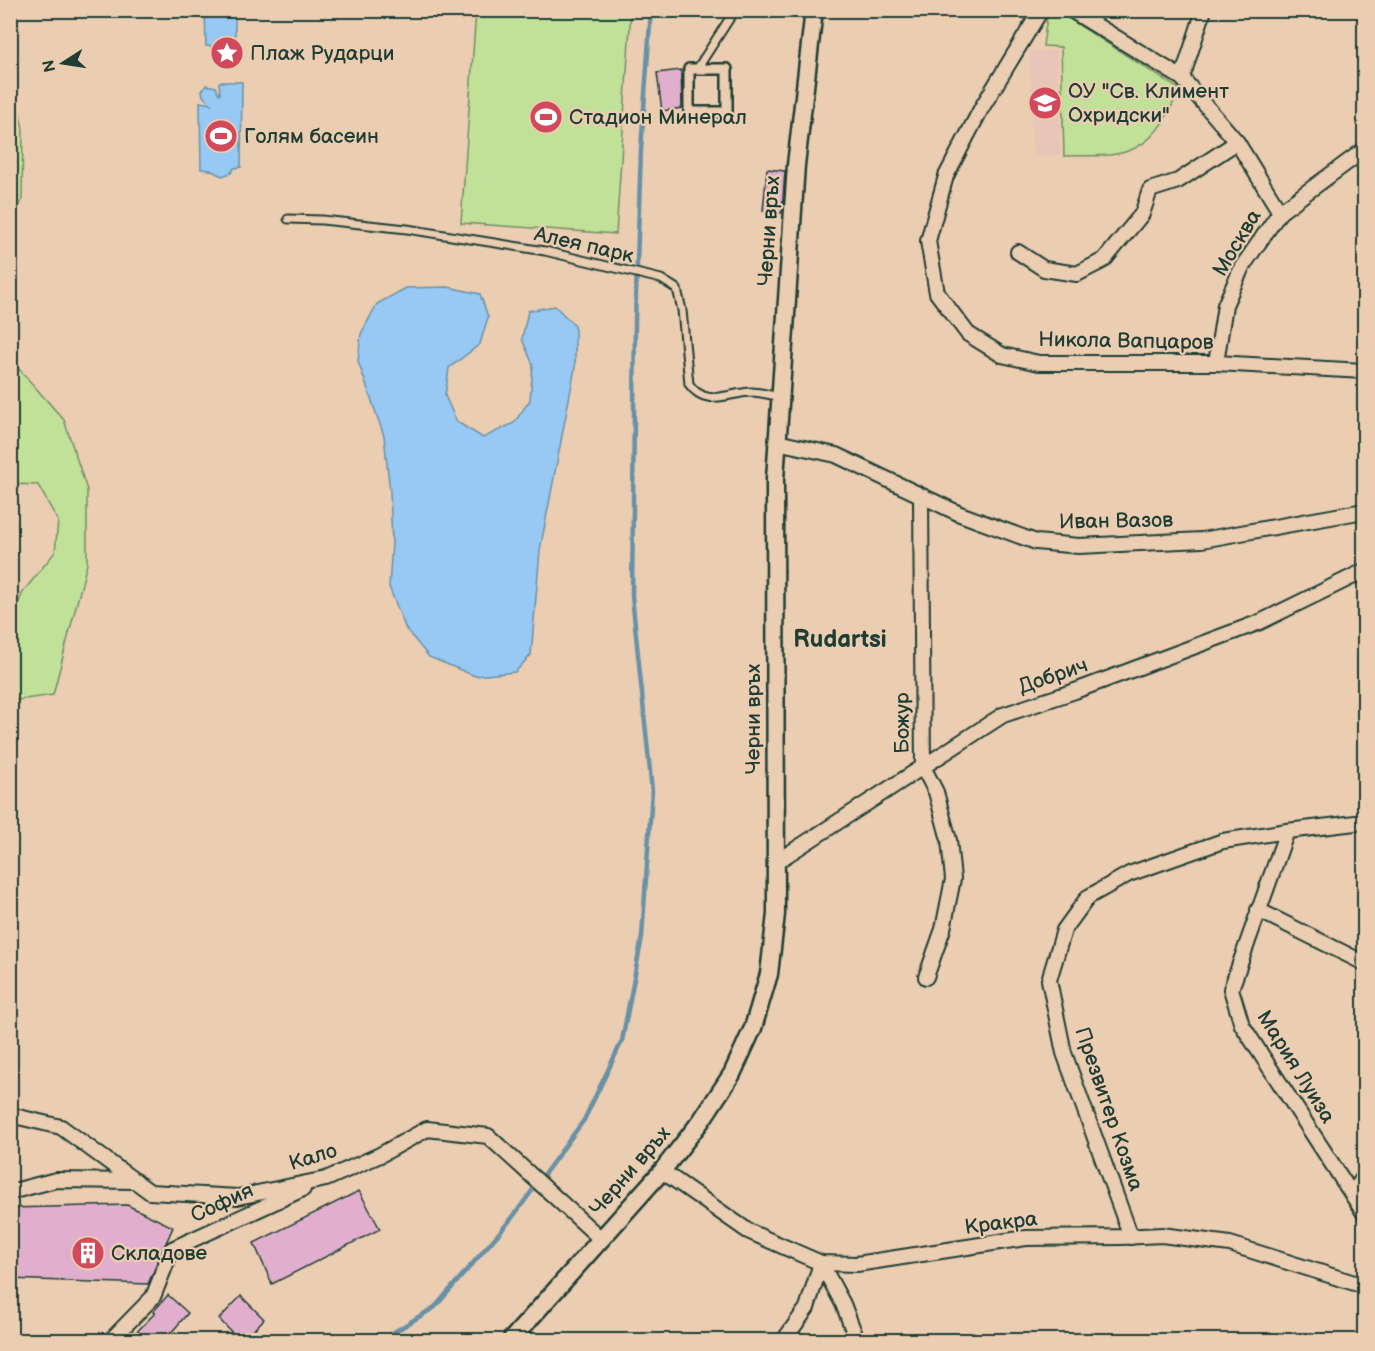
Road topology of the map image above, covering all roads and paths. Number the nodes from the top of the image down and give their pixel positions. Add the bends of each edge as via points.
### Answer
1 (735, 10) edge
2 (1041, 10) edge
3 (1071, 10) edge
4 (1204, 10) edge
5 (810, 15) edge
6 (698, 69) junction
7 (1182, 78) junction
8 (1237, 142) junction
9 (1365, 150) edge
10 (1280, 212) junction
11 (288, 219) dead end
12 (1018, 252) dead end
13 (1216, 363) junction
14 (1365, 371) edge
15 (780, 397) junction
16 (777, 442) junction
17 (921, 496) junction
18 (1365, 511) edge
19 (1365, 571) edge
20 (923, 767) junction
21 (1365, 822) edge
22 (1287, 831) junction
23 (776, 862) junction
24 (1258, 910) junction
25 (1365, 963) edge
26 (927, 977) dead end
27 (10, 1115) edge
28 (662, 1171) junction
29 (1365, 1177) edge
30 (326, 1179) junction
31 (136, 1181) junction
32 (10, 1192) edge
33 (1352, 1194) junction
34 (1365, 1214) edge
35 (1131, 1237) junction
36 (601, 1239) junction
37 (821, 1263) junction
38 (1365, 1286) edge
39 (111, 1341) edge
40 (511, 1341) edge
41 (784, 1341) edge
42 (857, 1341) edge

1 - 6 lane
2 - 13 street, Никола Вапцаров via 946,176 928,241 937,293 968,334 1002,356 1039,363
3 - 7 street
4 - 7 street
5 - 15 street, Черни връх
6 - 6 street via 689,69 689,112 727,112 727,69
7 - 8 street
8 - 10 street
8 - 12 street via 1178,181 1150,190 1142,214 1104,260 1077,274 1044,269
9 - 10 street, Москва
10 - 13 street, Москва via 1242,267 1225,305
11 - 15 lane, Алея парк via 407,229 545,251 661,279 677,289 689,384 695,392 710,398 752,392
13 - 14 street, Никола Вапцаров
15 - 16 street, Черни връх
16 - 17 street, Иван Вазов via 836,455
16 - 23 street, Черни връх
17 - 18 street, Иван Вазов via 1036,542 1079,546 1202,540
17 - 20 street, Божур
19 - 20 street, Добрич via 1260,622 1003,715
20 - 23 street, Добрич
20 - 26 street, Божур via 936,792 949,840 953,879 943,929
21 - 22 street, Презвитер Козма
22 - 24 street, Мария Луиза
22 - 35 street, Презвитер Козма via 1223,842 1129,874 1088,897 1064,930 1049,980 1064,1053
23 - 28 street, Черни връх via 776,914 769,974 753,1028 732,1074
24 - 25 street
24 - 33 street, Мария Луиза via 1231,989 1239,1016
27 - 31 street, Кало via 61,1127
28 - 36 street, Черни връх
28 - 37 street, Кракра via 748,1231
29 - 33 street
30 - 31 street, Кало via 238,1197 150,1192
30 - 36 street, Кало via 427,1129 488,1136
30 - 39 street, София via 172,1249 153,1297
31 - 32 street via 56,1180
33 - 34 street, Мария Луиза
35 - 37 street, Кракра via 1026,1238 857,1264
35 - 38 street, Кракра via 1162,1235 1230,1244
36 - 40 street, Черни връх
37 - 41 street via 807,1308
37 - 42 street

